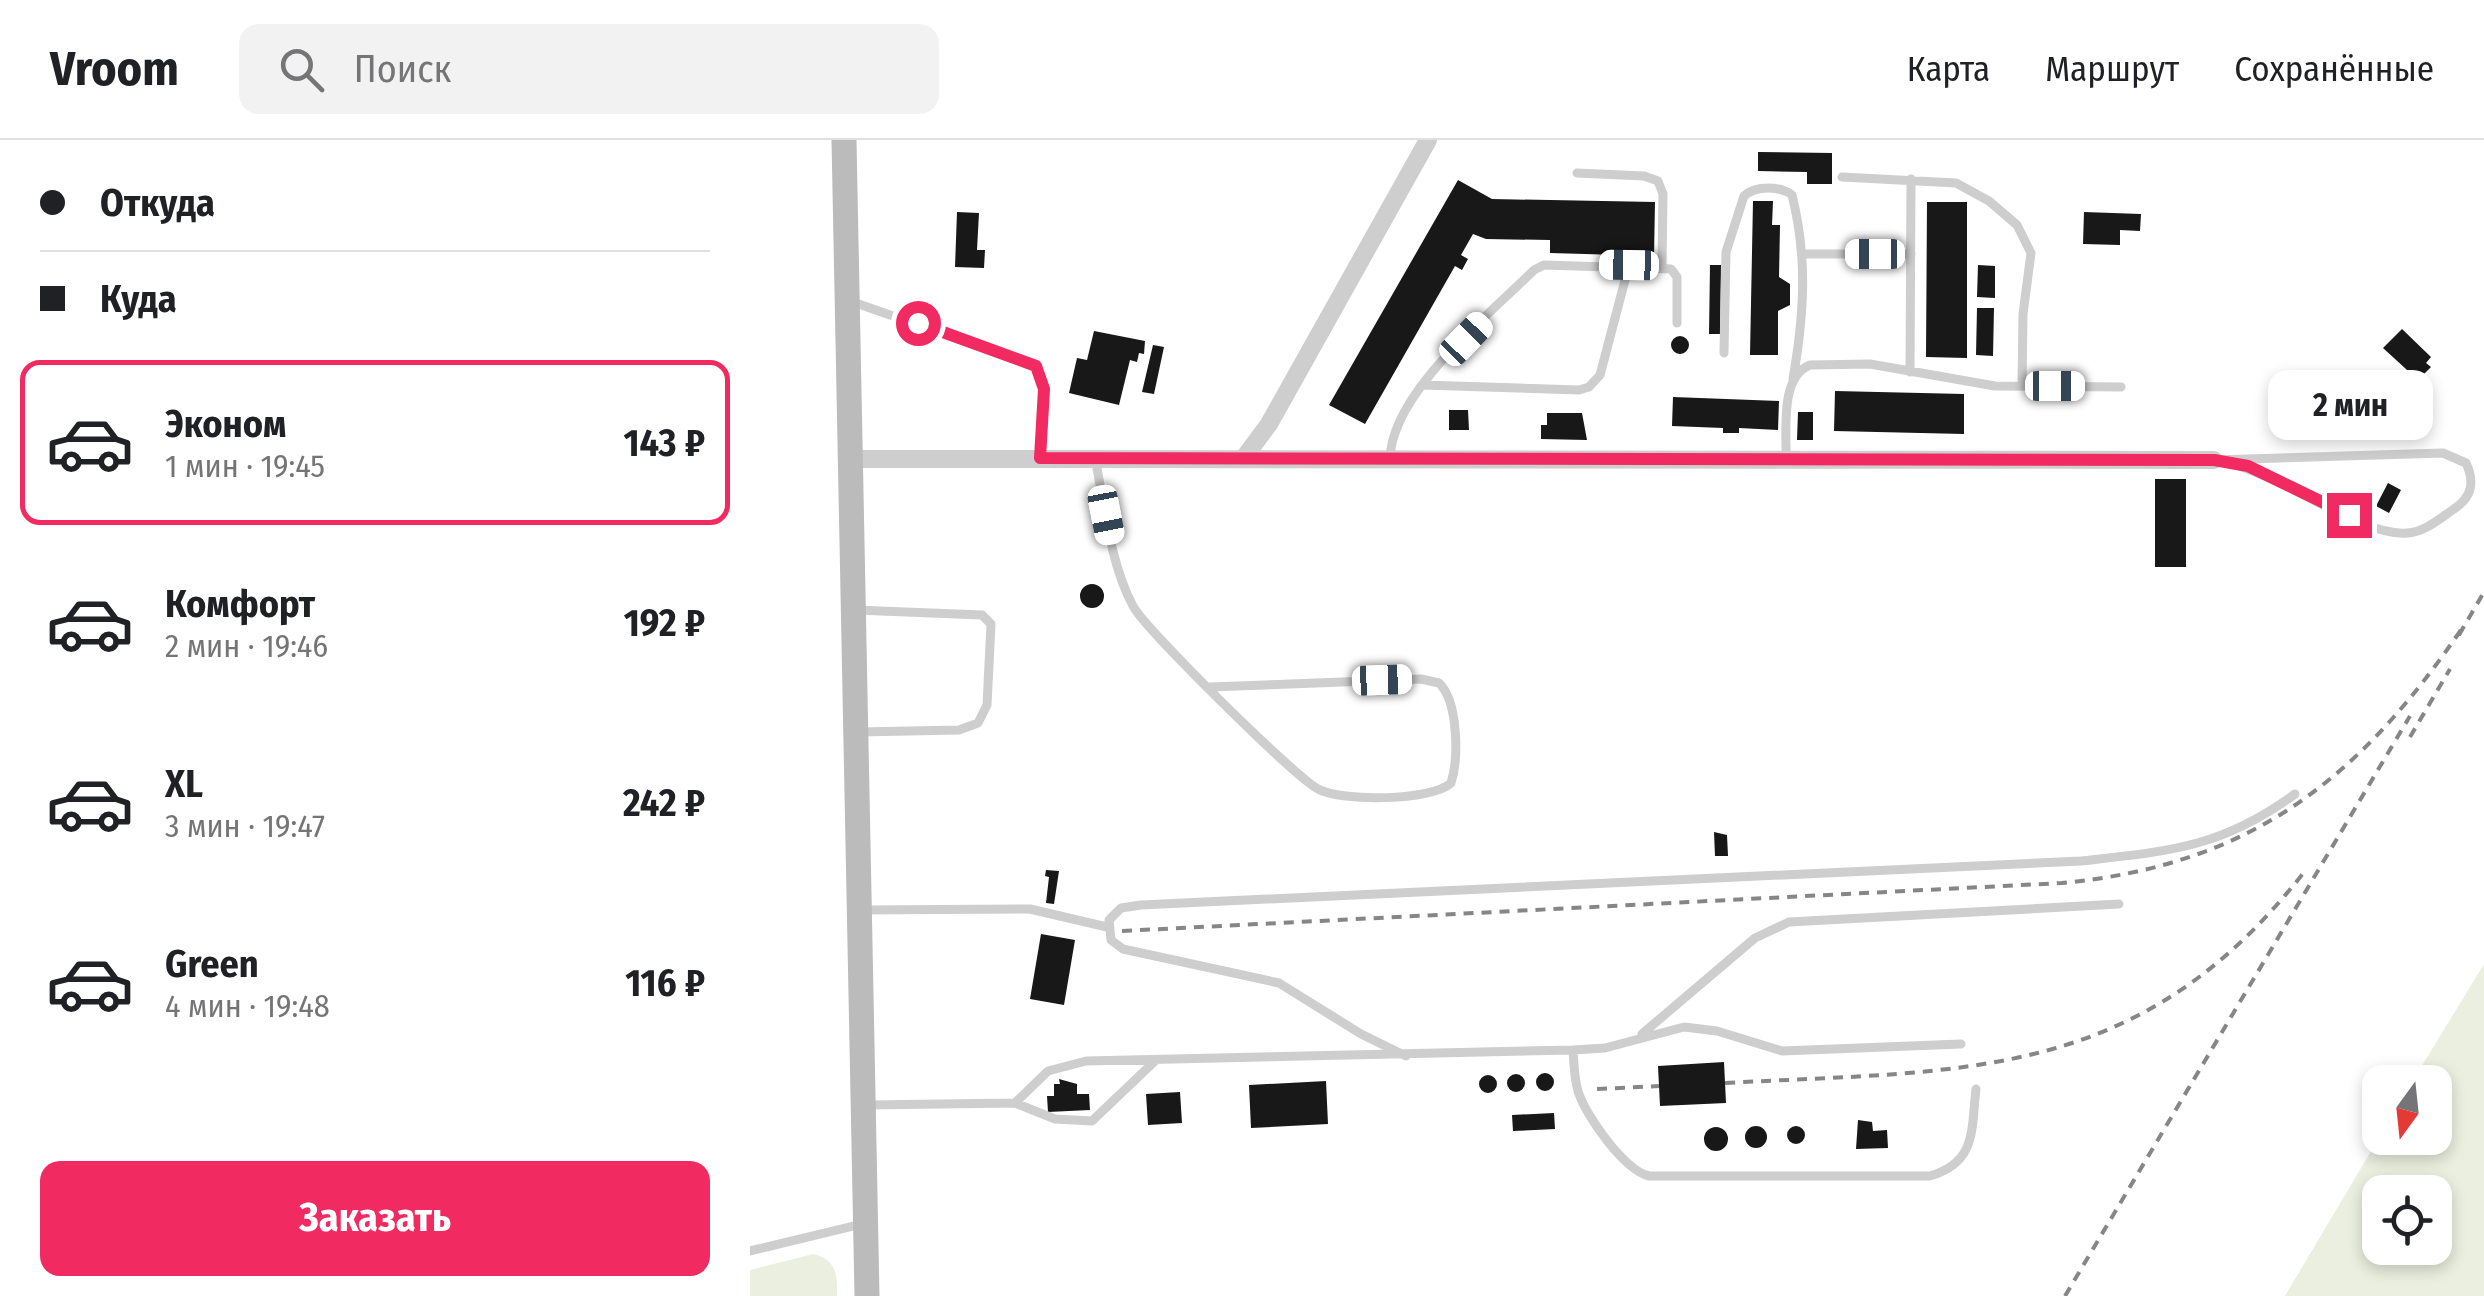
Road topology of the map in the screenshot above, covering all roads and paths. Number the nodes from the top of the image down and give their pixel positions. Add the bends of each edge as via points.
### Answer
1 (844, 140) edge
2 (1428, 140) edge
3 (1577, 173) dead end
4 (1842, 177) dead end
5 (1911, 179) junction
6 (1804, 254) junction
7 (1911, 254) junction
8 (1629, 265) junction
9 (1662, 266) junction
10 (848, 300) junction
11 (1677, 323) dead end
12 (1724, 353) dead end
13 (1910, 372) junction
14 (1422, 384) junction
15 (1792, 386) junction
16 (2022, 386) junction
17 (2121, 387) dead end
18 (1040, 458) junction
19 (1095, 458) junction
20 (851, 459) junction
21 (1243, 459) junction
22 (1390, 460) junction
23 (1786, 460) junction
24 (2214, 460) junction
25 (854, 610) junction
26 (1210, 687) junction
27 (856, 732) junction
28 (2295, 794) dead end
29 (2119, 904) dead end
30 (859, 910) junction
31 (1108, 927) junction
32 (1636, 1039) junction
33 (1962, 1044) dead end
34 (1573, 1050) junction
35 (1406, 1056) junction
36 (1158, 1059) junction
37 (1976, 1089) dead end
38 (1014, 1103) junction
39 (863, 1105) junction
40 (865, 1224) junction
41 (750, 1250) edge
42 (866, 1296) edge

1 - 10 main road
2 - 21 street
3 - 9 lane via 1658,180 1664,194
4 - 5 lane
5 - 7 lane
5 - 16 lane via 1956,183 1989,201 2024,234 2031,253
6 - 7 lane
6 - 12 lane via 1792,196 1783,190 1748,192 1726,252
6 - 15 lane via 1804,310
7 - 13 lane
8 - 9 lane
8 - 14 lane via 1534,270
8 - 14 lane via 1600,375 1589,387
9 - 11 lane via 1677,277
10 - 18 lane via 1036,366 1044,389
10 - 20 main road
13 - 15 lane via 1817,364 1801,368
13 - 16 lane
14 - 22 lane via 1395,426
15 - 23 lane
16 - 17 lane
18 - 19 street
18 - 20 street
19 - 21 street
19 - 26 lane via 1132,604
20 - 25 main road
21 - 22 street
22 - 23 street
23 - 24 street
24 - 24 lane via 2248,466 2391,533 2431,525 2463,503 2471,487 2466,463 2443,454
25 - 27 main road
25 - 27 lane via 982,615 991,624 987,706 978,723 959,730
26 - 26 lane via 1439,682 1450,704 1450,782 1434,793 1328,794 1306,781
27 - 30 main road
28 - 31 lane via 2236,832 2135,855 1141,906 1114,912
29 - 32 lane via 1789,922 1755,938
30 - 31 lane via 1030,909
30 - 39 main road
31 - 35 lane via 1111,940 1132,953 1279,984
32 - 33 lane via 1684,1027 1782,1052
32 - 34 lane
34 - 35 lane
34 - 37 lane via 1584,1105 1624,1162 1649,1176 1930,1176 1952,1168 1965,1153
35 - 36 lane
36 - 38 lane via 1058,1066
36 - 38 lane via 1092,1121 1055,1119
38 - 39 lane
39 - 40 main road
40 - 41 lane
40 - 42 main road

